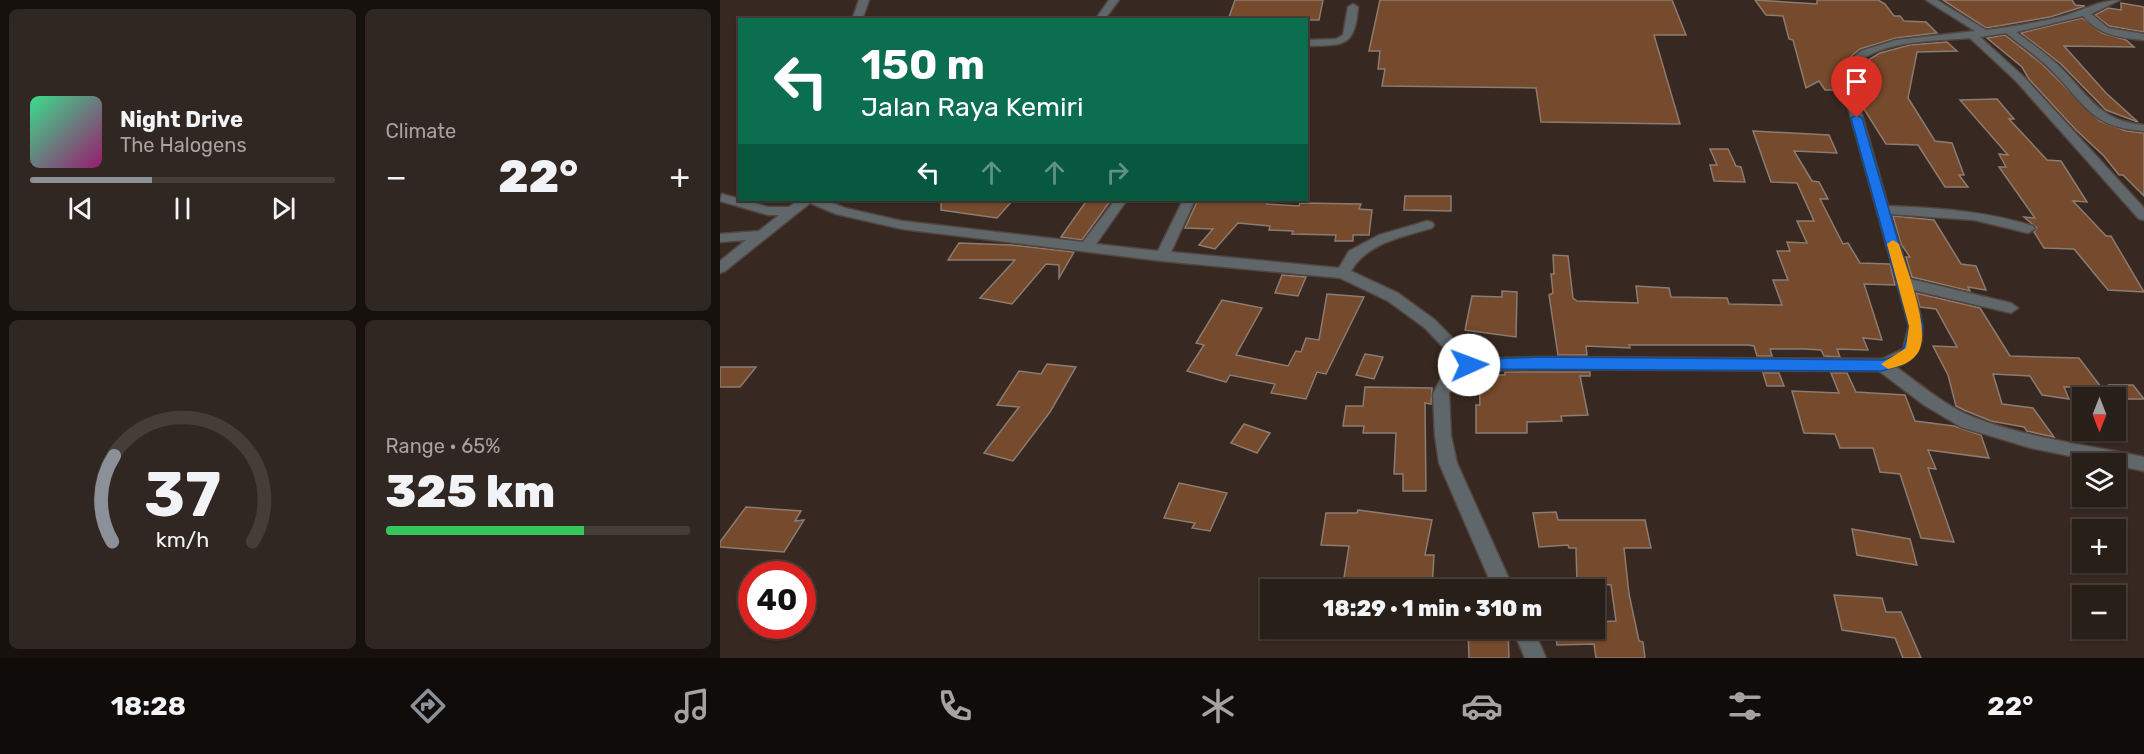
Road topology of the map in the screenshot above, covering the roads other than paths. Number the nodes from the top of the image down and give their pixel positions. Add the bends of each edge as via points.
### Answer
1 (864, 0) edge
2 (1114, 0) edge
3 (1931, 0) edge
4 (2115, 0) edge
5 (1353, 7) dead end
6 (2086, 14) junction
7 (858, 18) edge
8 (1100, 18) edge
9 (2006, 29) junction
10 (1976, 33) junction
11 (2144, 37) edge
12 (1308, 43) edge
13 (2144, 128) edge
14 (722, 198) dead end
15 (805, 201) edge
16 (817, 201) edge
17 (1120, 201) edge
18 (1189, 201) edge
19 (1883, 210) junction
20 (791, 212) junction
21 (2144, 216) edge
22 (1427, 225) dead end
23 (2028, 229) dead end
24 (759, 235) junction
25 (720, 238) edge
26 (1087, 246) junction
27 (1162, 256) junction
28 (720, 268) edge
29 (1343, 273) junction
30 (1904, 283) junction
31 (2011, 308) dead end
32 (1469, 365) junction
33 (1882, 365) junction
34 (2144, 464) edge
35 (1499, 579) edge
36 (1527, 639) edge
37 (1536, 658) edge

1 - 7 street
2 - 8 street
3 - 10 street
4 - 6 street
5 - 12 street via 1348,38
6 - 9 street
6 - 11 street via 2112,33
9 - 10 street
9 - 13 street via 2059,72 2103,120 2116,126
10 - 19 street via 1896,43 1858,56 1851,63 1846,78
10 - 21 street
14 - 20 street via 768,211
15 - 20 street
16 - 26 street via 841,211 902,225
17 - 26 street
18 - 27 street
19 - 23 street via 1968,213
19 - 30 street
20 - 24 street
22 - 29 street via 1384,238 1354,254
24 - 25 street
24 - 28 street
26 - 27 street
27 - 29 street
29 - 32 street via 1393,297 1430,324
30 - 31 street
30 - 33 street via 1916,326 1912,350 1901,360
32 - 33 street
32 - 35 street via 1448,380 1441,394 1443,436 1448,463
33 - 34 street via 1967,422 2031,441
36 - 37 street

